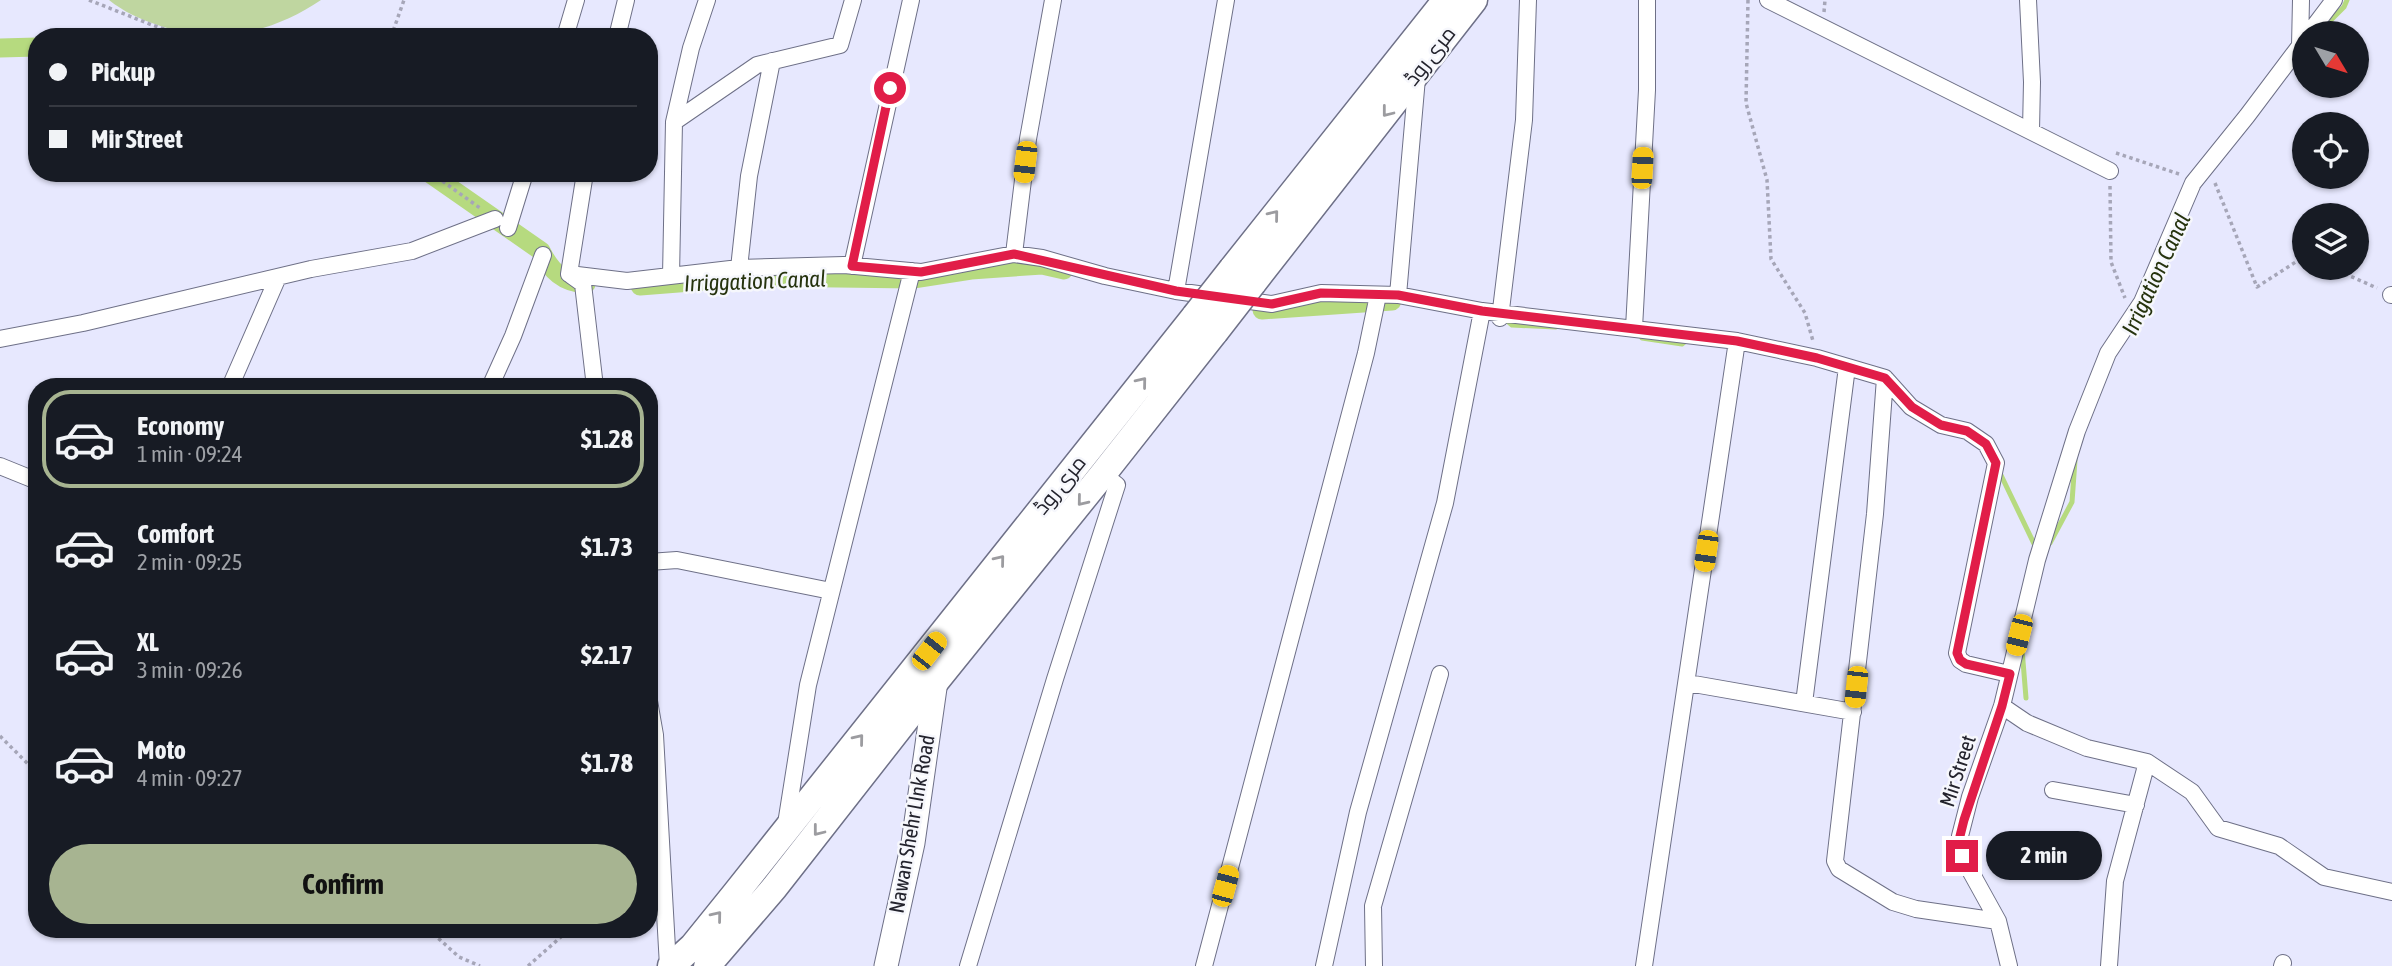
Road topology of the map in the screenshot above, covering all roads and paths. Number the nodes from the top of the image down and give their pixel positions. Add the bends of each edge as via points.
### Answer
1 (89, 0) edge
2 (404, 0) edge
3 (576, 0) edge
4 (626, 0) edge
5 (707, 0) edge
6 (853, 0) edge
7 (911, 0) edge
8 (1053, 0) edge
9 (1226, 0) edge
10 (1446, 0) edge
11 (1474, 0) edge
12 (1528, 0) edge
13 (1647, 0) edge
14 (1748, 0) edge
15 (1768, 0) edge
16 (2028, 0) edge
17 (2301, 0) edge
18 (2334, 0) edge
19 (2303, 21) edge
20 (2318, 21) edge
21 (161, 28) edge
22 (394, 28) edge
23 (568, 28) edge
24 (619, 28) edge
25 (2292, 56) edge
26 (1419, 58) junction
27 (772, 61) junction
28 (674, 122) junction
29 (2031, 130) junction
30 (2208, 165) junction
31 (2110, 171) junction
32 (2196, 179) junction
33 (521, 182) edge
34 (584, 182) edge
35 (1014, 254) junction
36 (543, 255) dead end
37 (2292, 264) edge
38 (852, 266) junction
39 (739, 268) junction
40 (912, 271) junction
41 (569, 274) junction
42 (671, 276) junction
43 (278, 277) junction
44 (2359, 280) edge
45 (1176, 291) junction
46 (1378, 295) junction
47 (1398, 295) junction
48 (2392, 295) edge
49 (1482, 311) junction
50 (1501, 316) junction
51 (2132, 316) junction
52 (1205, 324) junction
53 (1634, 328) junction
54 (0, 339) edge
55 (1737, 341) junction
56 (1817, 358) junction
57 (1847, 367) junction
58 (234, 378) edge
59 (494, 378) edge
60 (594, 378) edge
61 (1885, 378) junction
62 (0, 466) edge
63 (1103, 474) junction
64 (28, 477) edge
65 (658, 561) edge
66 (831, 591) junction
67 (1440, 674) dead end
68 (2010, 674) junction
69 (936, 681) junction
70 (1688, 683) junction
71 (1804, 703) junction
72 (2002, 706) junction
73 (1853, 712) junction
74 (0, 736) edge
75 (2147, 762) junction
76 (28, 764) edge
77 (658, 784) edge
78 (2053, 789) dead end
79 (2136, 805) junction
80 (785, 832) junction
81 (2392, 892) edge
82 (1998, 921) junction
83 (438, 938) edge
84 (560, 938) edge
85 (480, 966) edge
86 (528, 966) edge
87 (669, 966) edge
88 (707, 966) edge
89 (886, 966) edge
90 (968, 966) edge
91 (1204, 966) edge
92 (1324, 966) edge
93 (1374, 966) edge
94 (1644, 966) edge
95 (2009, 966) edge
96 (2109, 966) edge

1 - 21 path
2 - 22 path
3 - 23 street
4 - 24 street
5 - 28 street
6 - 27 street via 839,45
7 - 38 street
8 - 35 street via 1028,139
9 - 45 street
10 - 26 main road, مری روڈ
11 - 26 main road, مری روڈ
12 - 50 street via 1524,120
13 - 53 street via 1647,90
14 - 56 path via 1746,103 1767,180 1771,259 1805,313
15 - 29 street
16 - 29 street
17 - 19 street
18 - 20 street, Mir Street
25 - 30 street, Mir Street
26 - 47 street
26 - 52 main road, مری روڈ, bridge
27 - 28 street via 757,65
27 - 39 street via 749,176
28 - 42 street
29 - 31 street
30 - 32 street, Mir Street
30 - 37 path via 2257,287
31 - 32 path via 2114,153
31 - 51 path via 2111,262
32 - 51 street, Mir Street
33 - 43 street via 502,223 412,251
34 - 41 street
35 - 40 street
35 - 45 street
36 - 59 street
38 - 39 street
38 - 40 street
39 - 42 street
40 - 66 street
41 - 42 street via 627,281
41 - 60 street via 583,284
43 - 54 street
43 - 58 street
44 - 48 path
45 - 46 street via 1272,304 1321,293
46 - 47 street
46 - 91 street
47 - 49 street
49 - 50 street
49 - 92 street via 1445,503 1358,812
50 - 53 street
51 - 68 street, Mir Street via 2108,353 2079,426 2037,559
52 - 63 main road, مری روڈ
80 -> 52 main road, مری روڈ
53 - 55 street
55 - 56 street
55 - 70 street
56 - 57 street
57 - 61 street
57 - 71 street
61 - 68 street via 1912,407 1986,444 1996,463 1957,653 1966,664
61 - 73 street
62 - 64 street
63 -> 69 main road, مری روڈ
63 - 90 street via 1117,485
65 - 66 street via 677,560
66 - 80 street via 808,685
67 - 93 street via 1373,906
68 - 72 street, Mir Street
69 -> 88 main road, مری روڈ
69 - 89 street, Nawan Shehr LInk Road via 913,843
70 - 71 street
70 - 94 street
71 - 73 street
72 - 75 street via 2027,723 2087,748
72 - 82 street, Mir Street via 1960,836 1962,856
73 - 82 street via 1835,860 1839,869 1894,902
74 - 76 path
75 - 79 street
75 - 81 street via 2192,792 2218,828 2279,846 2324,877
77 - 87 street
78 - 79 street
79 - 96 street via 2115,881
87 -> 80 main road, مری روڈ via 693,946
82 - 95 street, Mir Street
83 - 85 path via 459,957
84 - 86 path

